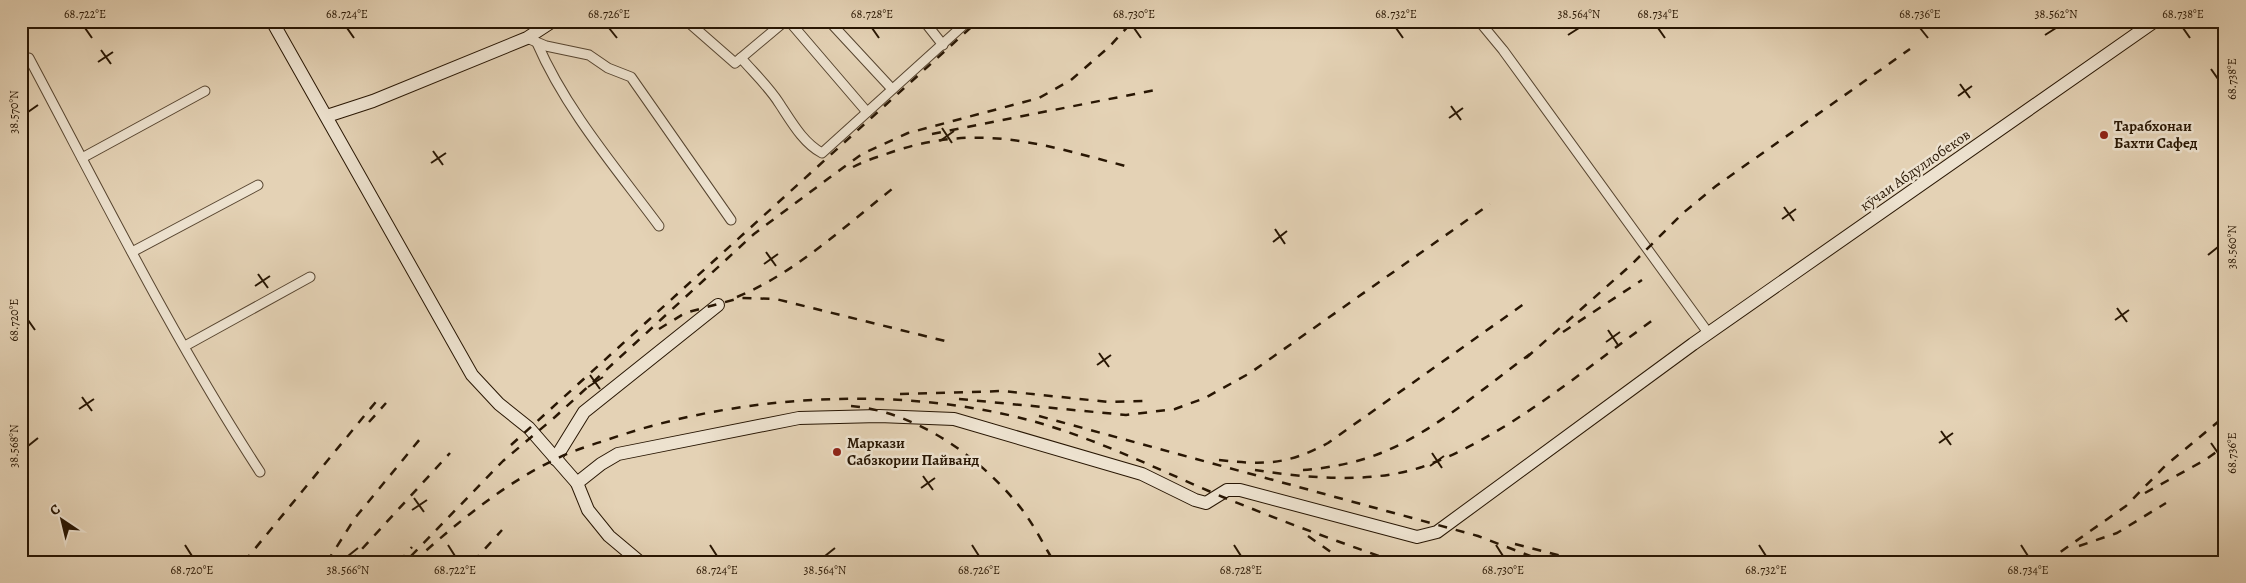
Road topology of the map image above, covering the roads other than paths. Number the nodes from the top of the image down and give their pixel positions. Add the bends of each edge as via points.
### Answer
1 (272, 21) edge
2 (553, 21) edge
3 (687, 21) edge
4 (785, 21) edge
5 (789, 21) edge
6 (829, 21) edge
7 (924, 21) edge
8 (968, 21) edge
9 (1478, 21) edge
10 (2155, 21) edge
11 (532, 41) junction
12 (943, 44) junction
13 (29, 58) dead end
14 (741, 58) junction
15 (892, 89) junction
16 (205, 91) dead end
17 (867, 112) junction
18 (327, 116) junction
19 (82, 158) junction
20 (258, 186) dead end
21 (731, 220) dead end
22 (659, 226) dead end
23 (132, 252) junction
24 (310, 277) dead end
25 (718, 306) dead end
26 (1709, 334) junction
27 (185, 346) junction
28 (554, 459) junction
29 (260, 472) dead end
30 (577, 483) junction
31 (640, 562) edge

1 - 18 street
2 - 11 street
3 - 14 street via 735,63
4 - 14 street
5 - 17 street
6 - 15 street
7 - 12 street
8 - 12 street
9 - 26 street via 1503,50
10 - 26 street, кӯчаи Абдуллобеков
11 - 18 street
11 - 21 street via 589,55 608,68 631,77
11 - 22 street via 580,118
12 - 15 street
13 - 19 street
14 - 17 street via 815,150 822,153
15 - 17 street
16 - 19 street
18 - 28 street via 472,375 499,404 529,428
19 - 23 street
20 - 23 street
23 - 27 street
24 - 27 street
25 - 28 street via 584,412
26 - 30 street, кӯчаи Абдуллобеков via 1437,532 1416,537 1240,490 1227,490 1206,503 1142,474 954,419 879,416 799,418 618,454
27 - 29 street
28 - 30 street
30 - 31 street via 588,510 604,530

